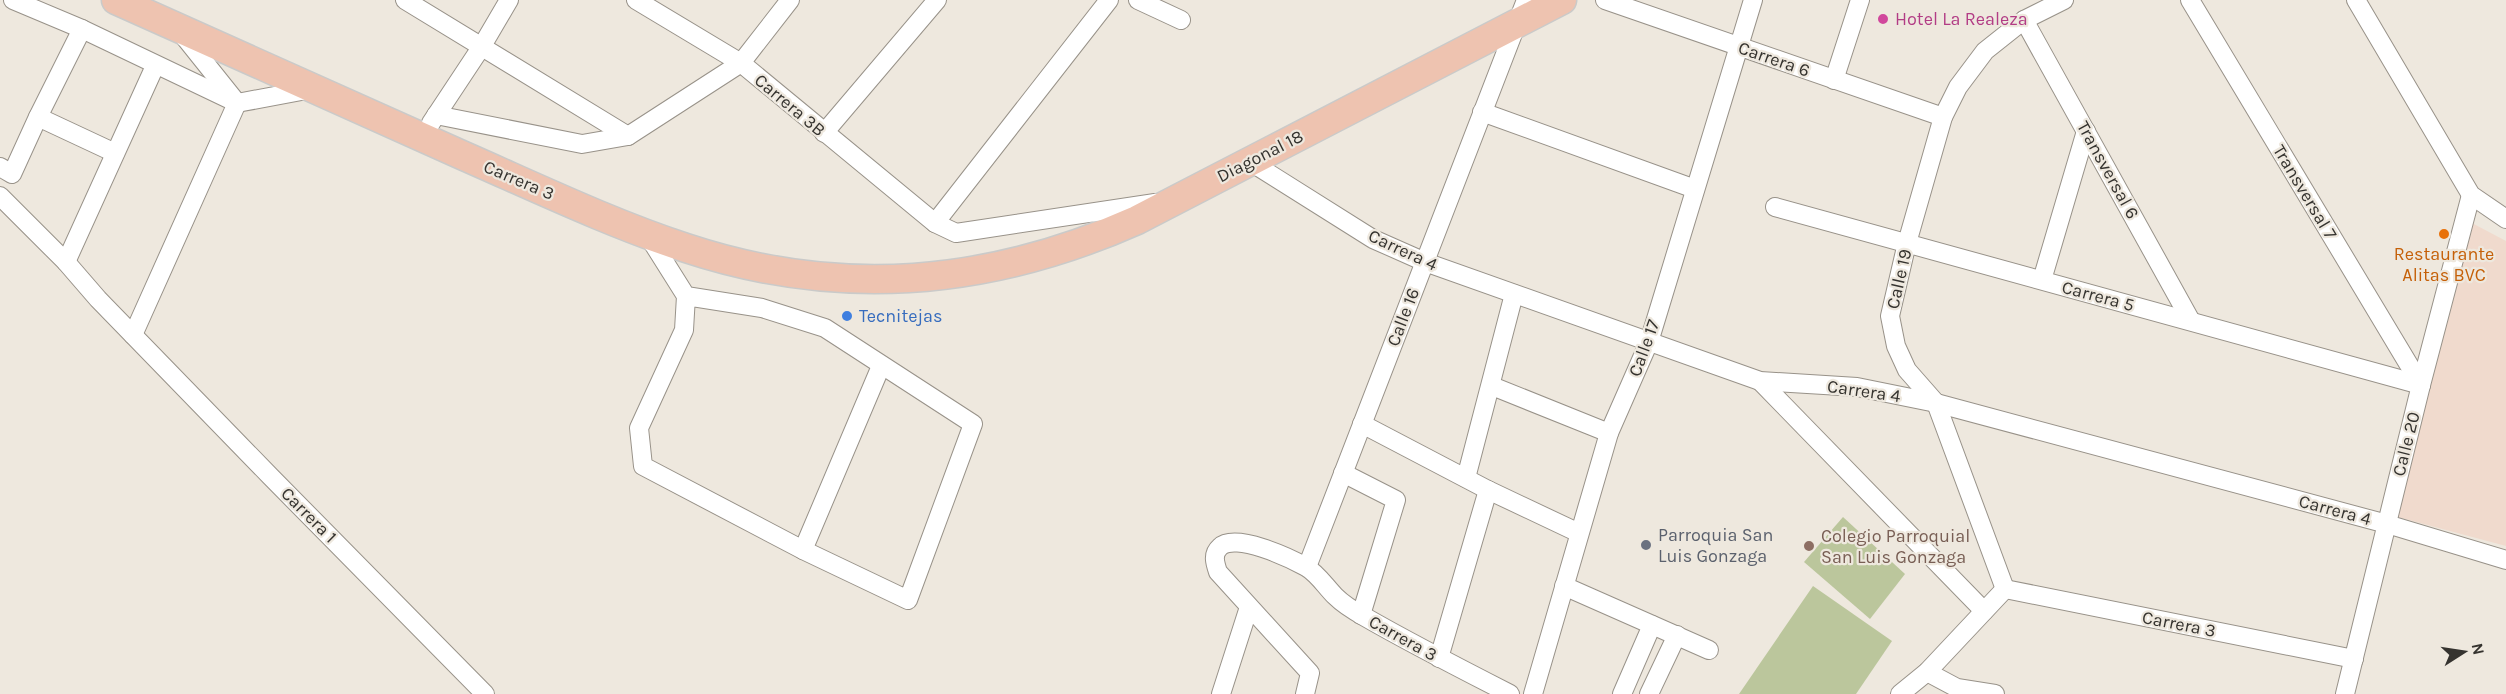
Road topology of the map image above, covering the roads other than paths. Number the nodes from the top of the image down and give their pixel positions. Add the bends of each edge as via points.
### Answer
1 (3, 0) edge
2 (13, 0) edge
3 (116, 0) edge
4 (405, 0) edge
5 (509, 0) edge
6 (636, 0) edge
7 (789, 0) edge
8 (937, 0) edge
9 (1109, 0) edge
10 (1138, 0) edge
11 (1562, 0) edge
12 (1605, 0) edge
13 (1753, 0) edge
14 (1860, 0) edge
15 (2190, 0) edge
16 (2356, 0) edge
17 (2057, 1) edge
18 (0, 6) edge
19 (1521, 13) edge
20 (1181, 20) dead end
21 (2024, 20) junction
22 (177, 28) junction
23 (82, 29) junction
24 (482, 46) junction
25 (1740, 47) junction
26 (741, 63) junction
27 (155, 66) junction
28 (1834, 80) junction
29 (312, 89) junction
30 (237, 103) junction
31 (1482, 112) junction
32 (38, 117) junction
33 (1943, 117) junction
34 (429, 126) junction
35 (2086, 131) junction
36 (824, 133) junction
37 (628, 136) junction
38 (115, 153) junction
39 (1249, 161) junction
40 (6, 170) edge
41 (1695, 189) junction
42 (2471, 195) junction
43 (0, 196) edge
44 (1174, 200) junction
45 (1774, 207) dead end
46 (2506, 219) edge
47 (935, 223) junction
48 (646, 233) junction
49 (1907, 243) junction
50 (66, 262) junction
51 (1425, 262) junction
52 (944, 276) joint
53 (2042, 280) junction
54 (1514, 294) junction
55 (686, 296) junction
56 (2191, 321) junction
57 (134, 335) junction
58 (1649, 342) junction
59 (881, 366) junction
60 (1760, 381) junction
61 (2421, 385) junction
62 (1492, 386) junction
63 (1935, 403) junction
64 (1362, 424) junction
65 (1609, 433) junction
66 (1343, 473) junction
67 (1466, 478) junction
68 (1488, 490) junction
69 (2386, 524) junction
70 (1579, 533) junction
71 (803, 550) junction
72 (2506, 560) edge
73 (1307, 567) junction
74 (1564, 586) junction
75 (2005, 589) junction
76 (1249, 608) junction
77 (1984, 611) junction
78 (1361, 615) junction
79 (1652, 625) junction
80 (1677, 635) junction
81 (1709, 650) dead end
82 (1439, 658) junction
83 (2354, 658) junction
84 (1927, 672) junction
85 (485, 694) edge
86 (1221, 694) edge
87 (1305, 694) edge
88 (1510, 694) edge
89 (1533, 694) edge
90 (1622, 694) edge
91 (1649, 694) edge
92 (1900, 694) edge
93 (1995, 694) edge
94 (2345, 694) edge

1 - 18 street
2 - 23 street
3 - 22 main road, Carrera 3
4 - 24 street
5 - 24 street
6 - 26 street, Carrera 3B
7 - 26 street
8 - 36 street
9 - 47 street
10 - 20 street
11 - 19 main road, Diagonal 18
12 - 25 street, Carrera 6
13 - 25 street, Calle 17
14 - 28 street
15 - 61 street, Transversal 7
16 - 42 street
17 - 21 street, Calle 19
19 - 31 street, Calle 16
19 - 39 main road, Diagonal 18
21 - 33 street, Calle 19 via 1985,51 1958,87
21 - 35 street, Transversal 6
22 - 29 main road, Carrera 3
22 - 30 street
23 - 27 street
23 - 32 street
24 - 34 street
24 - 37 street
25 - 28 street, Carrera 6
25 - 41 street, Calle 17
26 - 36 street, Carrera 3B
26 - 37 street
27 - 30 street
27 - 38 street
28 - 33 street, Carrera 6
29 - 30 street
29 - 34 main road, Carrera 3
30 - 57 street
31 - 41 street
31 - 51 street, Calle 16
32 - 38 street
32 - 40 street
33 - 49 street, Calle 19
34 - 37 street via 582,144
34 - 48 main road, Carrera 3
35 - 53 street
35 - 56 street, Transversal 6
36 - 47 street, Carrera 3B
38 - 50 street
39 - 44 main road, Diagonal 18
39 - 51 street, Carrera 4 via 1373,238
41 - 58 street, Calle 17
42 - 46 street
42 - 61 street, Calle 20
43 - 50 street, Carrera 1
44 - 47 street via 956,232
44 - 52 main road, Diagonal 18 via 1108,233 1058,251 1018,263
45 - 49 street, Carrera 5
48 - 52 main road, Carrera 3 via 725,260 798,274 850,279
48 - 55 street
49 - 53 street, Carrera 5
49 - 63 street, Calle 19 via 1890,316 1896,346 1907,370
50 - 57 street, Carrera 1
51 - 54 street, Carrera 4
51 - 64 street, Calle 16
53 - 56 street, Carrera 5
54 - 58 street, Carrera 4
54 - 62 street
55 - 59 street via 762,308 825,328
55 - 71 street via 684,330 639,428 643,466
56 - 61 street, Carrera 5
57 - 85 street, Carrera 1
58 - 60 street, Carrera 4
58 - 65 street, Calle 17
59 - 71 street
59 - 71 street via 973,424 908,600
60 - 63 street, Carrera 4 via 1857,387
60 - 77 street
61 - 69 street, Calle 20
62 - 65 street
62 - 67 street
63 - 69 street, Carrera 4
63 - 75 street, Calle 19
64 - 66 street, Calle 16
64 - 67 street
65 - 70 street, Calle 17
66 - 73 street, Calle 16
66 - 78 street via 1396,500
67 - 68 street
68 - 70 street
68 - 82 street
69 - 72 street, Carrera 4
69 - 83 street, Calle 20
70 - 74 street, Calle 17
73 - 76 street via 1250,543 1229,542 1221,546 1214,562 1218,572
73 - 78 street, Carrera 3 via 1337,598
74 - 79 street
74 - 89 street, Calle 17
75 - 77 street
75 - 83 street, Carrera 3
76 - 86 street
76 - 87 street via 1310,673
77 - 84 street
78 - 82 street, Carrera 3
79 - 80 street
79 - 90 street
80 - 81 street
80 - 91 street
82 - 88 street, Carrera 3
83 - 94 street, Calle 20
84 - 92 street
84 - 93 street via 1957,688

